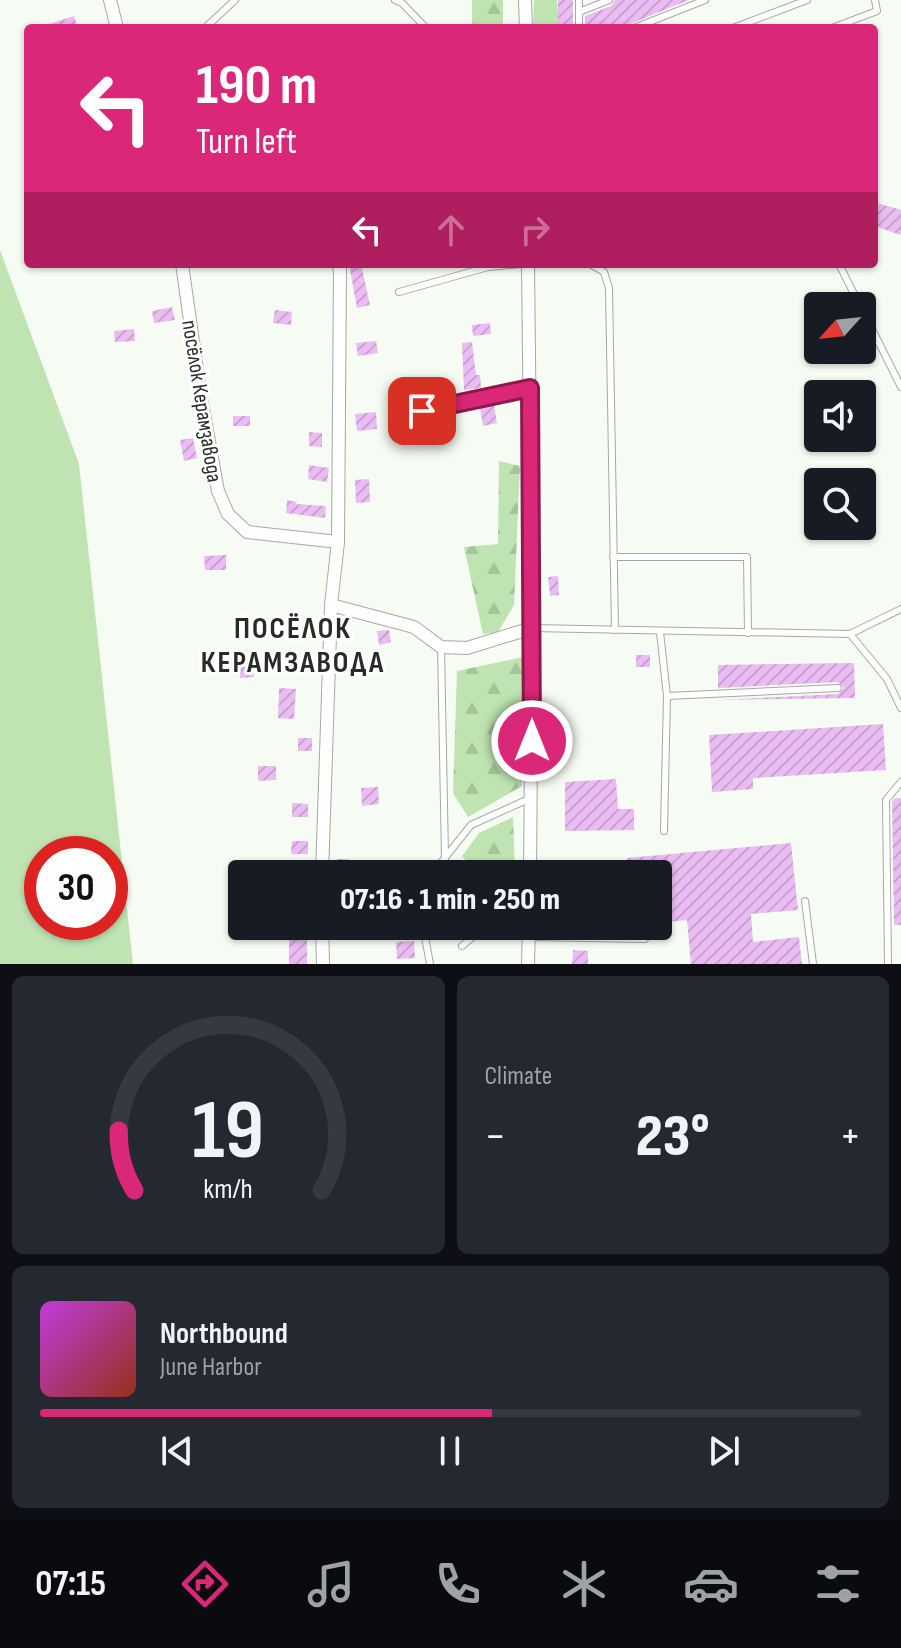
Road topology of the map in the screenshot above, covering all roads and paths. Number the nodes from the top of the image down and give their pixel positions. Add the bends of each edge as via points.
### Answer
1 (110, 0) edge
2 (235, 0) edge
3 (395, 0) edge
4 (525, 0) edge
5 (579, 0) edge
6 (609, 0) edge
7 (705, 0) edge
8 (807, 0) edge
9 (875, 0) edge
10 (579, 12) junction
11 (116, 24) edge
12 (209, 24) edge
13 (422, 24) edge
14 (526, 24) edge
15 (579, 24) edge
16 (644, 24) edge
17 (744, 24) edge
18 (843, 24) edge
19 (183, 268) edge
20 (338, 268) edge
21 (484, 268) edge
22 (528, 268) edge
23 (597, 268) edge
24 (841, 268) edge
25 (399, 292) dead end
26 (853, 292) edge
27 (876, 338) edge
28 (901, 387) edge
29 (530, 388) junction
30 (422, 411) dead end
31 (338, 542) junction
32 (613, 557) junction
33 (331, 605) junction
34 (901, 609) edge
35 (532, 628) junction
36 (615, 630) junction
37 (660, 632) junction
38 (748, 633) junction
39 (850, 634) junction
40 (441, 647) junction
41 (838, 688) dead end
42 (667, 696) junction
43 (901, 708) edge
44 (901, 782) edge
45 (531, 798) junction
46 (664, 831) dead end
47 (445, 858) joint
48 (322, 860) edge
49 (530, 860) edge
50 (805, 901) dead end
51 (322, 940) edge
52 (426, 940) edge
53 (469, 940) edge
54 (529, 940) edge
55 (462, 946) dead end
56 (323, 964) edge
57 (430, 964) edge
58 (528, 964) edge
59 (813, 964) edge
60 (888, 964) edge

1 - 11 street
2 - 12 lane
3 - 13 lane
4 - 14 street
5 - 10 lane
6 - 10 lane
7 - 16 lane
8 - 17 lane
9 - 18 lane via 877,11
10 - 15 lane
19 - 31 street, посёлок Керамзавода via 218,491 228,514 247,532
20 - 31 street
21 - 25 lane
22 - 29 street
23 - 32 lane via 609,288
24 - 26 lane
27 - 28 lane
29 - 30 lane
29 - 35 street
31 - 33 street
32 - 36 lane
32 - 38 lane via 747,557
33 - 40 street via 414,627
33 - 48 street
34 - 39 lane
35 - 36 lane
35 - 40 street via 467,648
35 - 45 street
36 - 37 lane
37 - 38 lane
37 - 42 lane
38 - 39 lane
39 - 43 lane via 887,679
40 - 47 lane
41 - 42 lane
42 - 46 lane
44 - 60 lane via 886,800
45 - 47 lane via 471,825
45 - 49 street
50 - 59 lane
51 - 56 street
52 - 57 lane
53 - 55 lane
54 - 58 street

